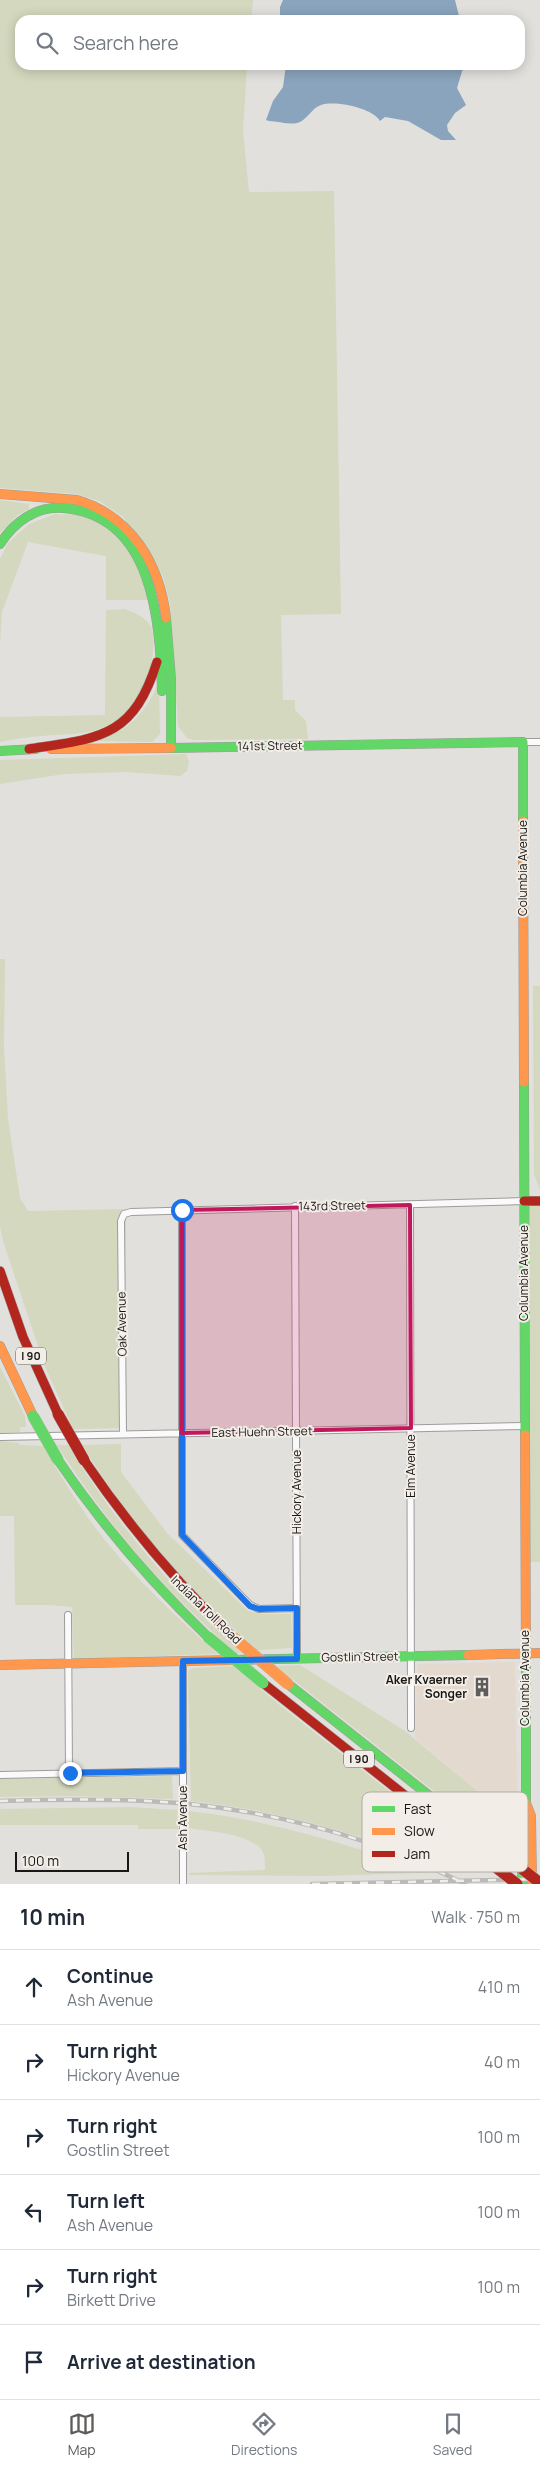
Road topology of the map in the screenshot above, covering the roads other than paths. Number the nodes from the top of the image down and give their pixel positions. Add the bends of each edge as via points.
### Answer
1 (0, 494) edge
2 (0, 544) edge
3 (160, 628) junction
4 (523, 742) junction
5 (540, 742) edge
6 (167, 748) junction
7 (29, 749) junction
8 (0, 751) edge
9 (524, 1201) junction
10 (540, 1201) edge
11 (410, 1205) junction
12 (295, 1206) junction
13 (182, 1210) junction
14 (124, 1214) joint
15 (0, 1271) edge
16 (0, 1346) edge
17 (525, 1426) junction
18 (411, 1428) junction
19 (296, 1431) junction
20 (182, 1433) junction
21 (123, 1434) junction
22 (0, 1437) edge
23 (297, 1608) junction
24 (68, 1615) dead end
25 (540, 1653) edge
26 (525, 1654) junction
27 (411, 1656) junction
28 (297, 1659) junction
29 (183, 1661) junction
30 (69, 1664) junction
31 (0, 1665) edge
32 (411, 1728) dead end
33 (183, 1771) junction
34 (70, 1773) junction
35 (0, 1775) edge
36 (401, 1792) edge
37 (425, 1792) edge
38 (526, 1792) edge
39 (528, 1807) edge
40 (502, 1872) edge
41 (526, 1872) edge
42 (540, 1883) edge
43 (183, 1884) edge
44 (517, 1884) edge
45 (532, 1884) edge

1 - 6 main road via 85,502 107,511 144,548 164,595 168,619
2 - 3 main road via 17,524 43,510 58,507 92,514 108,522 137,554 148,576
3 - 6 main road
3 - 7 main road via 153,679 134,714 103,734
4 - 5 street, 141st Street
4 - 6 main road, 141st Street
4 - 9 main road, Columbia Avenue
6 - 7 main road, 141st Street
7 - 8 main road, 141st Street
9 - 10 main road, 143rd Street
9 - 11 street, 143rd Street
9 - 17 main road, Columbia Avenue
11 - 12 street, 143rd Street
11 - 18 street, Elm Avenue
12 - 13 street, 143rd Street
12 - 19 street, Hickory Avenue
13 - 14 street, 143rd Street
13 - 20 street
14 - 21 street, Oak Avenue via 121,1221
15 - 37 main road, Indiana Toll Road / I 90, bridge via 23,1337 58,1414 84,1460 145,1545 173,1578 233,1637
16 - 36 main road, Indiana Toll Road / I 90, bridge via 58,1460 85,1501 149,1579 208,1637
17 - 18 street, East Huehn Street
17 - 26 main road, Columbia Avenue
18 - 19 street, East Huehn Street
18 - 27 street, Elm Avenue
19 - 20 street, East Huehn Street
19 - 23 street, Hickory Avenue
20 - 21 street, East Huehn Street
20 - 23 street via 182,1535 250,1606 259,1609
21 - 22 street, East Huehn Street
23 - 28 street, Hickory Avenue
24 - 30 street
25 - 26 main road, Gostlin Street
26 - 27 main road, Gostlin Street
26 - 38 main road, Columbia Avenue
27 - 28 main road, Gostlin Street
27 - 32 street, Elm Avenue
28 - 29 main road, Gostlin Street
29 - 30 main road, Gostlin Street
29 - 33 street, Ash Avenue
30 - 31 main road, Gostlin Street
30 - 34 street
33 - 34 street
33 - 43 street, Ash Avenue
34 - 35 street
39 - 45 main road, Columbia Avenue via 532,1816
40 - 44 main road, Indiana Toll Road / I 90, bridge
41 - 42 main road, Indiana Toll Road / I 90, bridge

